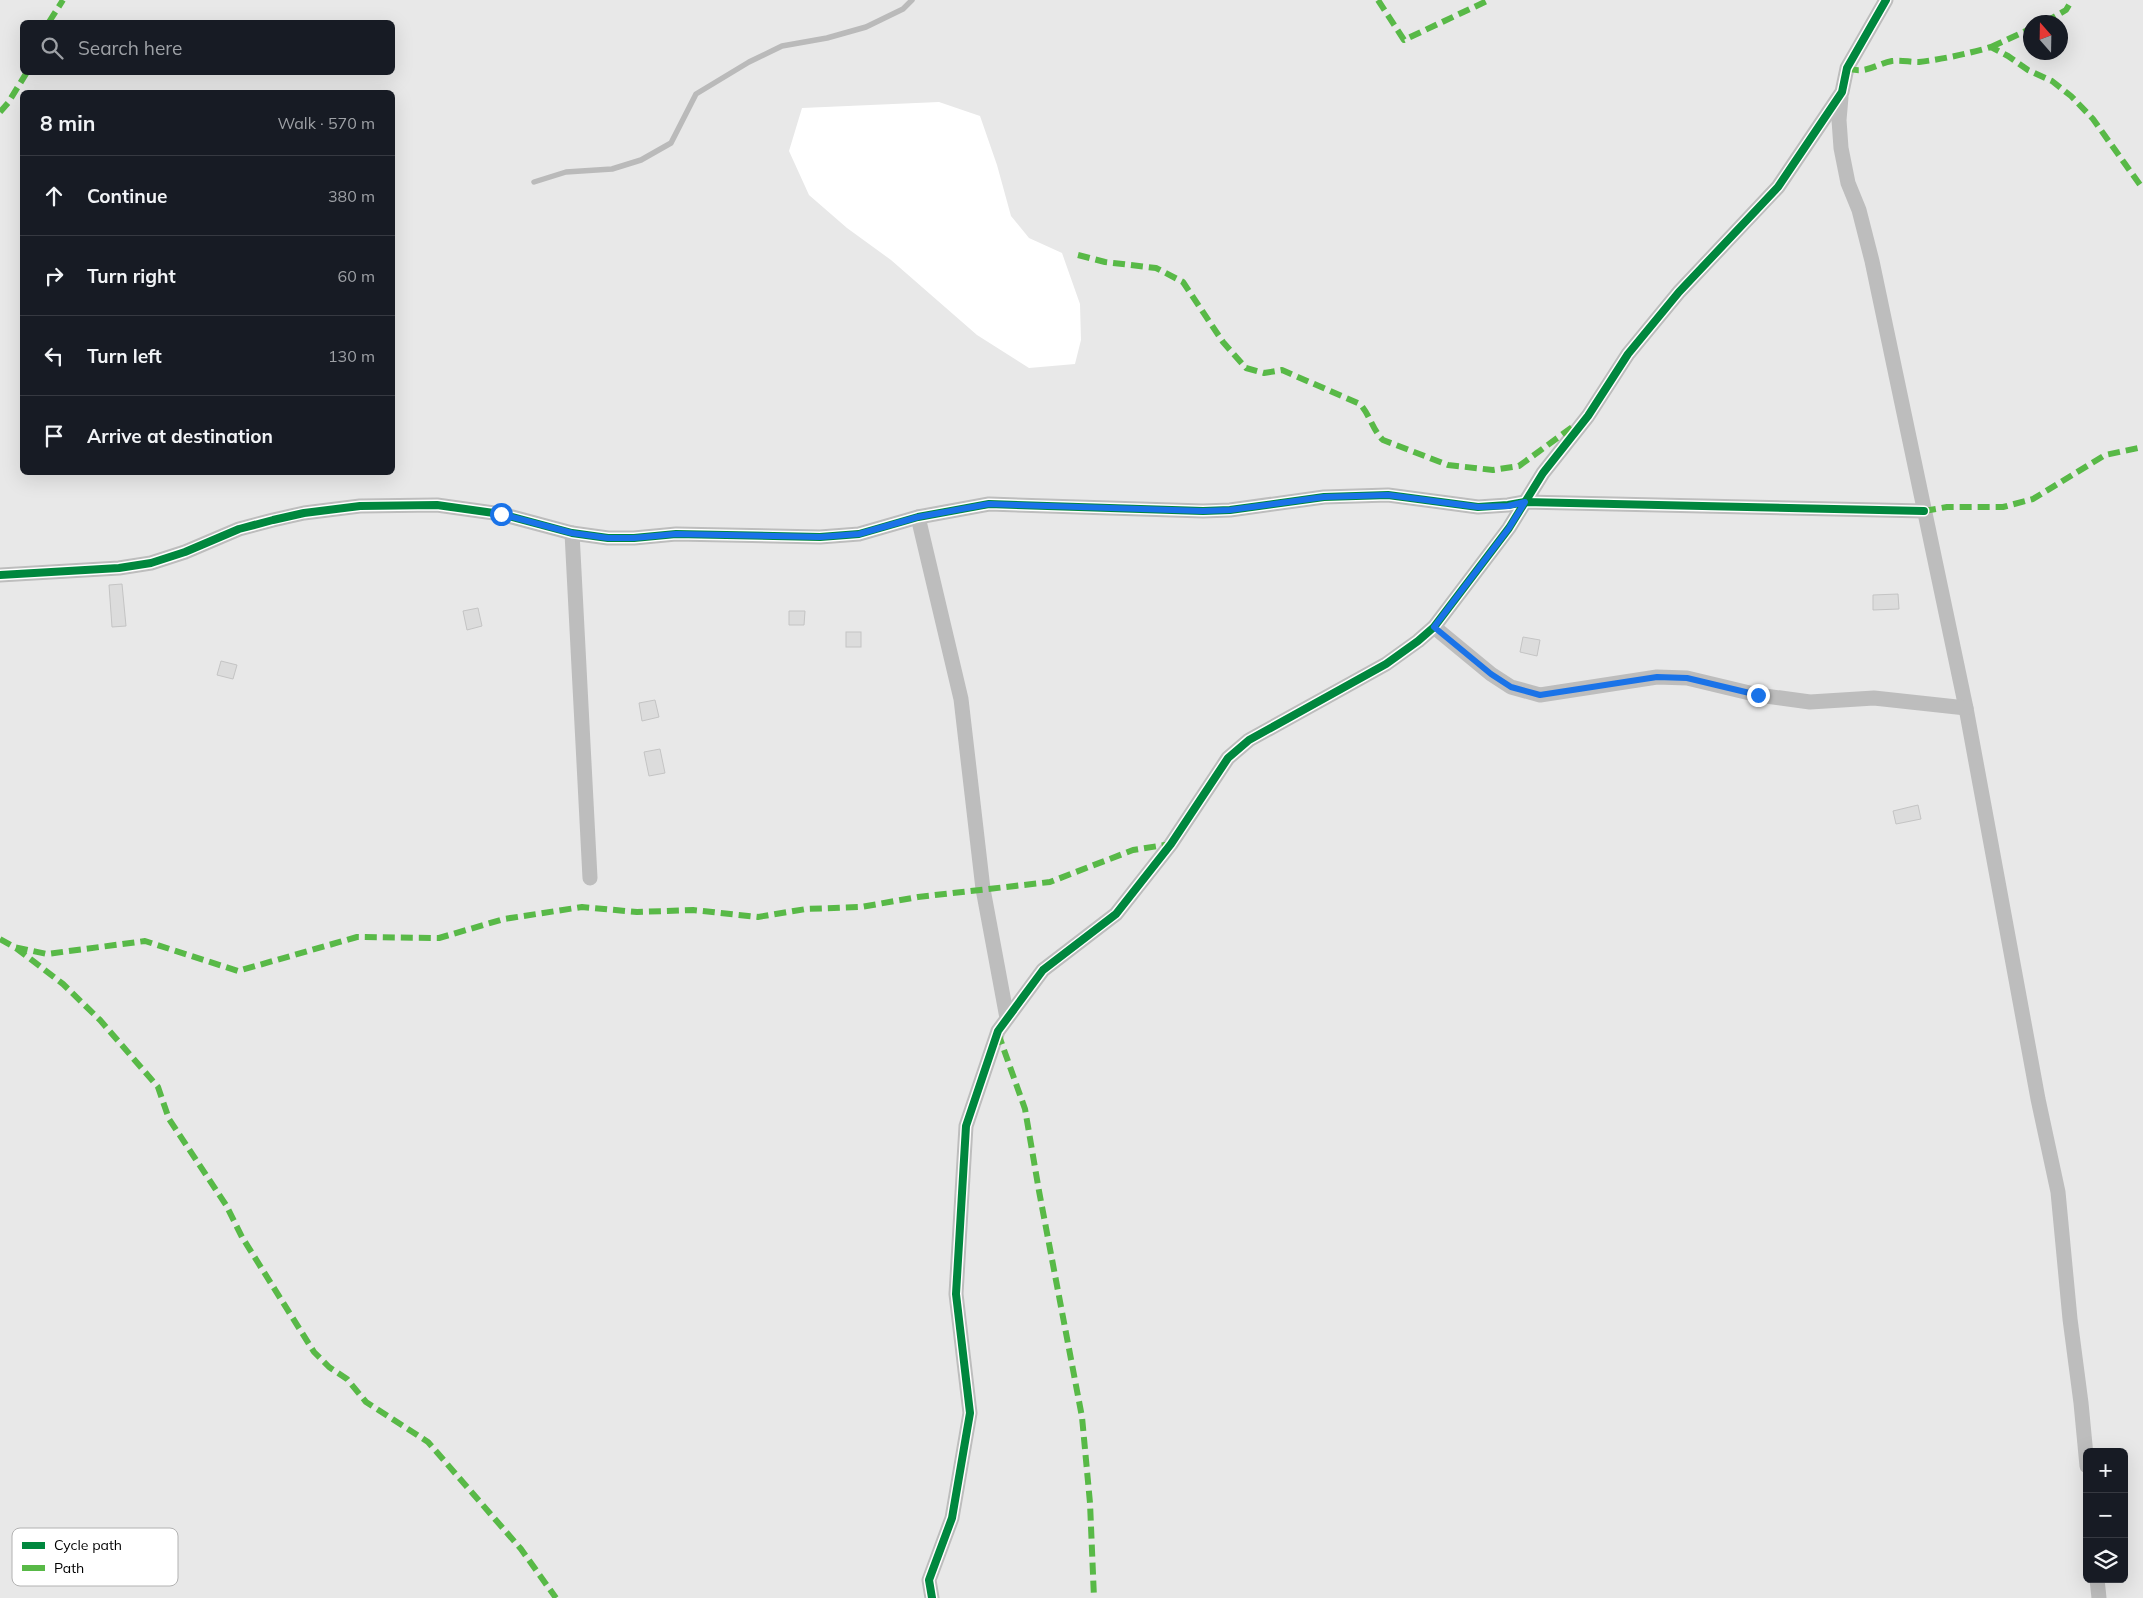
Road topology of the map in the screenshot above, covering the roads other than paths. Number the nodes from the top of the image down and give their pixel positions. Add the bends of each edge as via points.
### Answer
1 (1886, 0) edge
2 (1842, 92) junction
3 (1525, 502) junction
4 (1924, 511) junction
5 (918, 517) junction
6 (572, 533) junction
7 (0, 575) edge
8 (1434, 627) junction
9 (1966, 708) junction
10 (590, 878) dead end
11 (1007, 1018) junction
12 (2085, 1448) edge
13 (2098, 1583) edge
14 (932, 1598) edge
15 (2100, 1598) edge

1 - 2 street via 1847,68
2 - 3 street via 1778,187 1679,292 1628,354 1588,416 1543,473
2 - 4 street via 1839,120 1848,184 1859,210 1872,262
3 - 4 street
3 - 5 street via 1478,507 1388,495 1324,497 1203,511 989,504
3 - 8 street
4 - 9 street
5 - 6 street via 859,534 820,537 676,534 617,538
5 - 11 street via 961,700 983,889
6 - 7 street via 501,514 437,506 360,506 272,520 151,562 119,568
6 - 10 street
8 - 9 street via 1511,687 1540,695 1657,677 1687,678 1758,695 1810,702 1874,698
8 - 11 street via 1386,664 1249,740 1228,758 1171,844 1116,914 1043,970
9 - 12 street via 2036,1090 2058,1192
11 - 14 street via 998,1031 966,1126 956,1294 970,1413 952,1518 929,1580
13 - 15 street

